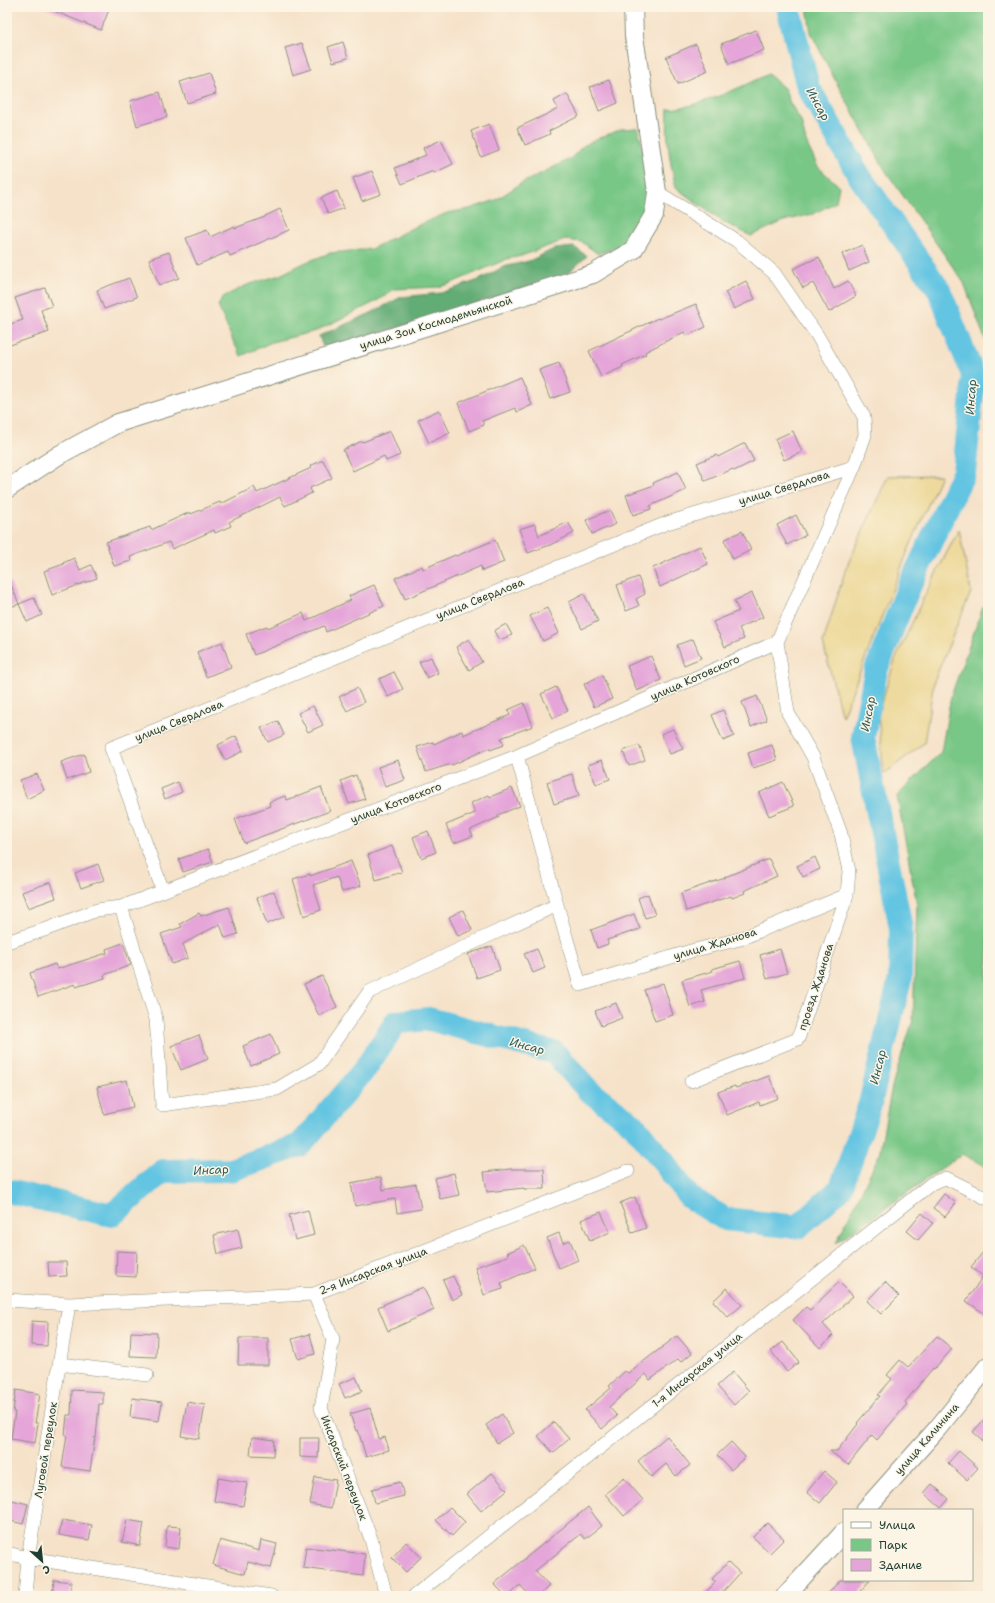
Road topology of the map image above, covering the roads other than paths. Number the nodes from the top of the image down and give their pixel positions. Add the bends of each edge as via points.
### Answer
1 (633, 7) edge
2 (657, 192) junction
3 (854, 467) junction
4 (7, 489) edge
5 (776, 642) junction
6 (517, 756) junction
7 (164, 891) junction
8 (847, 895) junction
9 (556, 906) junction
10 (121, 907) junction
11 (7, 942) edge
12 (691, 1081) dead end
13 (628, 1171) dead end
14 (988, 1199) edge
15 (314, 1294) junction
16 (7, 1300) edge
17 (69, 1304) junction
18 (60, 1364) junction
19 (988, 1366) edge
20 (146, 1375) dead end
21 (866, 1509) edge
22 (843, 1533) edge
23 (7, 1553) edge
24 (28, 1558) junction
25 (25, 1596) edge
26 (271, 1596) edge
27 (386, 1596) edge
28 (414, 1596) edge
29 (785, 1596) edge

1 - 2 street, улица Зои Космодемьянской via 634,36
2 - 3 street via 737,241 774,273 817,335 864,417 865,435
2 - 4 street, улица Зои Космодемьянской via 654,215 632,250 594,274 118,423 59,455
3 - 5 street
3 - 7 street, улица Свердлова via 667,523 111,748
5 - 6 street, улица Котовского
5 - 8 street, проезд Жданова via 788,713 813,757 841,834 849,871
6 - 7 street, улица Котовского
6 - 9 street
7 - 10 street, улица Котовского
8 - 9 street, улица Жданова via 740,939 691,951 580,985
8 - 12 street, проезд Жданова via 798,1039
9 - 10 street via 369,992 319,1064 277,1089 162,1106 156,1019
10 - 11 street, улица Котовского via 97,910
13 - 15 street, 2-я Инсарская улица
14 - 28 street, 1-я Инсарская улица via 946,1178 932,1183
15 - 17 street, 2-я Инсарская улица
15 - 27 street, Инсарский переулок via 333,1339 321,1408 371,1539
16 - 17 street, 2-я Инсарская улица
17 - 18 street, Луговой переулок
18 - 20 street
18 - 24 street, Луговой переулок
19 - 21 street, улица Калинина via 937,1429
22 - 29 street
23 - 24 street
24 - 25 street, Луговой переулок
24 - 26 street

